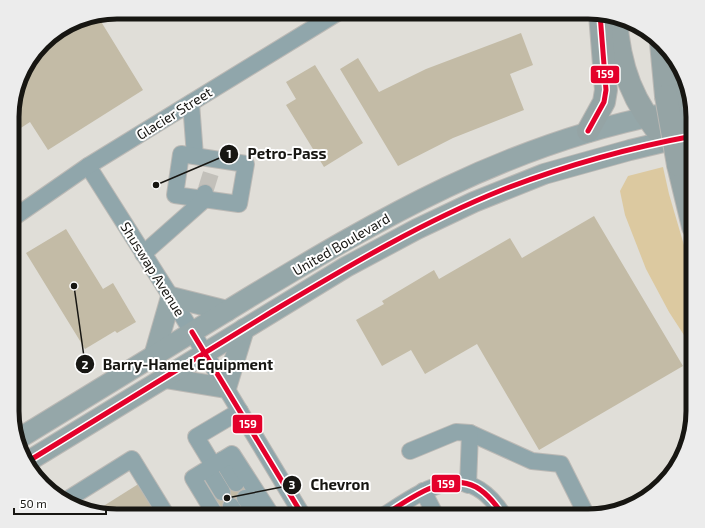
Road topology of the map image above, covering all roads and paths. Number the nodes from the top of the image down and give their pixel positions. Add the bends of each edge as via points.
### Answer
1 (327, 19) edge
2 (600, 20) edge
3 (617, 23) edge
4 (666, 56) edge
5 (681, 84) edge
6 (680, 99) edge
7 (191, 102) junction
8 (647, 117) junction
9 (686, 122) edge
10 (588, 131) junction
11 (686, 137) edge
12 (666, 141) junction
13 (195, 156) junction
14 (88, 166) junction
15 (205, 195) junction
16 (686, 198) edge
17 (19, 214) edge
18 (143, 254) junction
19 (172, 298) junction
20 (227, 311) junction
21 (244, 329) junction
22 (192, 332) junction
23 (205, 353) junction
24 (154, 356) junction
25 (165, 378) junction
26 (226, 388) junction
27 (240, 411) junction
28 (470, 433) junction
29 (22, 436) edge
30 (410, 450) dead end
31 (32, 459) edge
32 (214, 465) junction
33 (236, 483) dead end
34 (462, 484) junction
35 (423, 491) junction
36 (222, 492) dead end
37 (71, 497) edge
38 (245, 498) dead end
39 (163, 509) edge
40 (212, 509) edge
41 (252, 509) edge
42 (267, 509) edge
43 (299, 509) edge
44 (394, 509) edge
45 (432, 509) edge
46 (498, 509) edge
47 (584, 509) edge

1 - 7 street, Glacier Street
2 - 10 highway via 606,92
3 - 8 highway via 626,76
4 - 6 highway
5 - 6 highway
6 - 8 main road, United Boulevard
6 - 9 highway, bridge
6 - 16 highway, bridge via 678,165
7 - 13 street
7 - 14 street, Glacier Street
8 - 10 main road, United Boulevard
8 - 12 highway
10 - 20 main road, United Boulevard via 518,155 428,195 325,251
11 - 12 main road, United Boulevard
12 - 21 main road, United Boulevard via 544,174 474,202 346,267
13 - 15 street via 181,154 175,195
13 - 15 street via 212,166 246,164 239,204
14 - 17 street, Glacier Street
14 - 18 street, Shuswap Avenue
15 - 18 street
18 - 19 street, Shuswap Avenue
19 - 20 main road
19 - 22 street, Shuswap Avenue
19 - 24 main road
20 - 22 main road, United Boulevard
21 - 23 main road, United Boulevard
21 - 26 main road
22 - 23 street, Shuswap Avenue
22 - 24 main road, United Boulevard
23 - 25 main road, United Boulevard
23 - 26 street, Shuswap Avenue
24 - 29 main road, United Boulevard
25 - 26 main road
25 - 31 main road, United Boulevard
26 - 27 street, Shuswap Avenue
27 - 32 street via 196,437
27 - 43 street, Shuswap Avenue
28 - 30 street via 456,432
28 - 34 street
28 - 47 street via 532,461 561,464
32 - 33 street
32 - 36 street
32 - 40 street via 193,478
32 - 42 street via 232,454
34 - 35 street via 440,484
34 - 46 street via 483,492
35 - 44 street
35 - 45 street
37 - 39 street via 132,459
38 - 41 street

